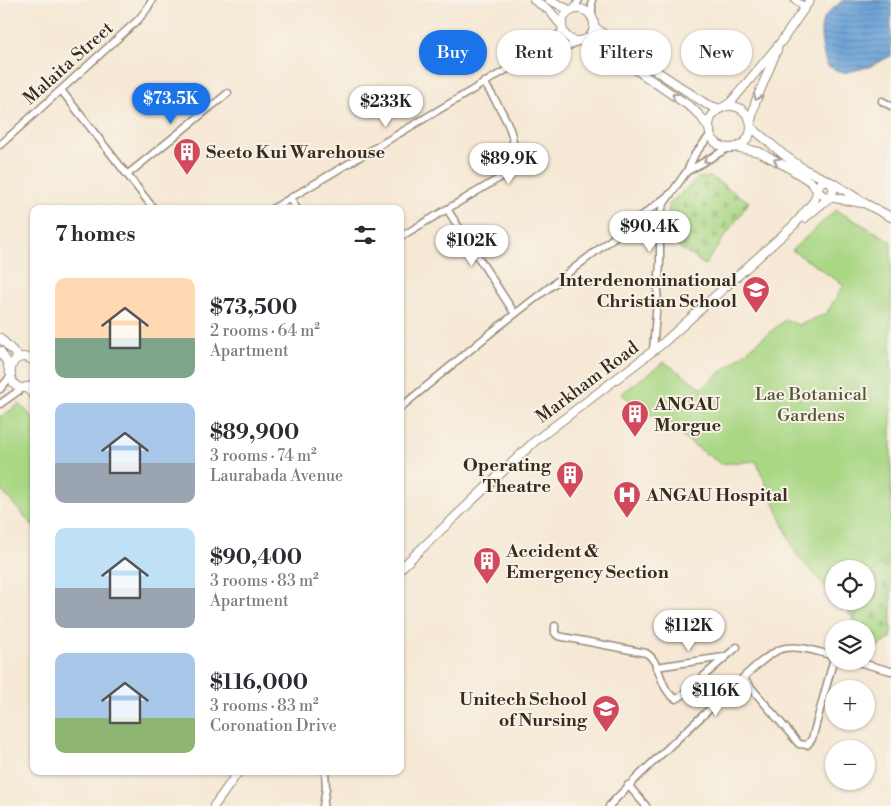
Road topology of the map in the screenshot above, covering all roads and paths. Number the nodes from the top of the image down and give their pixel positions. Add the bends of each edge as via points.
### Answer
1 (152, 0) edge
2 (534, 0) edge
3 (550, 0) edge
4 (579, 0) edge
5 (592, 0) edge
6 (795, 0) edge
7 (808, 4) edge
8 (572, 11) junction
9 (593, 22) junction
10 (562, 28) junction
11 (592, 30) edge
12 (581, 41) joint
13 (781, 42) junction
14 (571, 45) edge
15 (497, 75) edge
16 (644, 75) edge
17 (484, 82) junction
18 (61, 90) junction
19 (228, 93) dead end
20 (882, 100) dead end
21 (891, 106) edge
22 (722, 108) junction
23 (751, 124) junction
24 (710, 132) junction
25 (0, 145) edge
26 (732, 148) junction
27 (687, 171) junction
28 (128, 174) junction
29 (828, 181) junction
30 (817, 190) junction
31 (670, 194) junction
32 (830, 196) junction
33 (290, 198) junction
34 (866, 204) junction
35 (151, 205) edge
36 (279, 205) edge
37 (294, 205) edge
38 (447, 209) junction
39 (891, 216) edge
40 (795, 224) junction
41 (404, 235) edge
42 (515, 314) junction
43 (0, 338) edge
44 (0, 351) edge
45 (653, 351) junction
46 (30, 355) edge
47 (23, 358) junction
48 (30, 360) edge
49 (10, 374) junction
50 (30, 385) edge
51 (25, 387) junction
52 (0, 389) edge
53 (30, 392) edge
54 (0, 404) edge
55 (404, 405) edge
56 (404, 565) edge
57 (555, 626) dead end
58 (737, 647) dead end
59 (825, 655) edge
60 (725, 657) junction
61 (656, 667) junction
62 (875, 667) edge
63 (831, 670) edge
64 (891, 671) edge
65 (743, 678) junction
66 (235, 775) edge
67 (324, 775) edge
68 (628, 785) junction
69 (214, 806) edge
70 (323, 806) edge
71 (609, 806) edge
72 (646, 806) edge

1 - 18 street, Malaita Street via 138,20
2 - 10 main road via 549,10
3 - 8 main road
4 - 8 street
5 - 9 street
6 - 7 street
7 - 13 main road
8 - 9 main road via 587,12
8 - 10 main road via 565,16
9 - 11 main road
9 - 22 main road via 613,42 703,101
10 - 12 main road via 566,36
12 - 14 street
13 - 22 main road
13 -> 23 main road via 755,103
15 - 17 street
24 -> 16 main road via 692,108
17 - 33 street
17 - 38 street via 513,136 515,149 503,176
18 - 25 street, Malaita Street
18 - 28 street
19 - 28 street
20 - 21 street
22 - 23 main road via 743,110
22 - 24 main road via 711,119
23 - 26 main road via 747,140
23 - 29 main road via 784,155
24 - 26 main road via 717,143
24 - 27 street
26 -> 27 street
30 -> 26 main road via 811,182 766,155
27 - 31 street
28 - 35 street
29 - 30 main road, Markham Road via 820,183
29 - 32 main road via 834,189
29 - 34 main road
30 - 32 main road
30 - 40 main road, Markham Road via 810,207
31 - 42 street
31 - 45 street via 660,217
32 - 34 main road
32 - 40 main road, Markham Road
33 - 36 street
33 - 37 street
34 - 39 main road
38 - 41 street
38 - 42 street
40 - 45 main road, Markham Road
42 - 55 street
43 - 47 main road
44 - 49 main road
45 - 56 main road, Markham Road via 535,441
46 - 47 street
47 - 48 main road
47 - 49 main road via 13,363
49 - 51 main road via 14,383
49 - 52 street
50 - 51 main road
51 - 53 main road
51 - 54 street
57 - 61 street via 554,633 558,636 646,653
58 - 60 street
59 - 65 street via 794,648 780,649
60 - 61 street
60 - 61 street via 676,698 664,688
62 - 64 street
63 - 65 street via 812,739 807,745 799,744
65 - 68 street
66 - 69 main road
67 - 70 street
68 - 71 street
68 - 72 street

